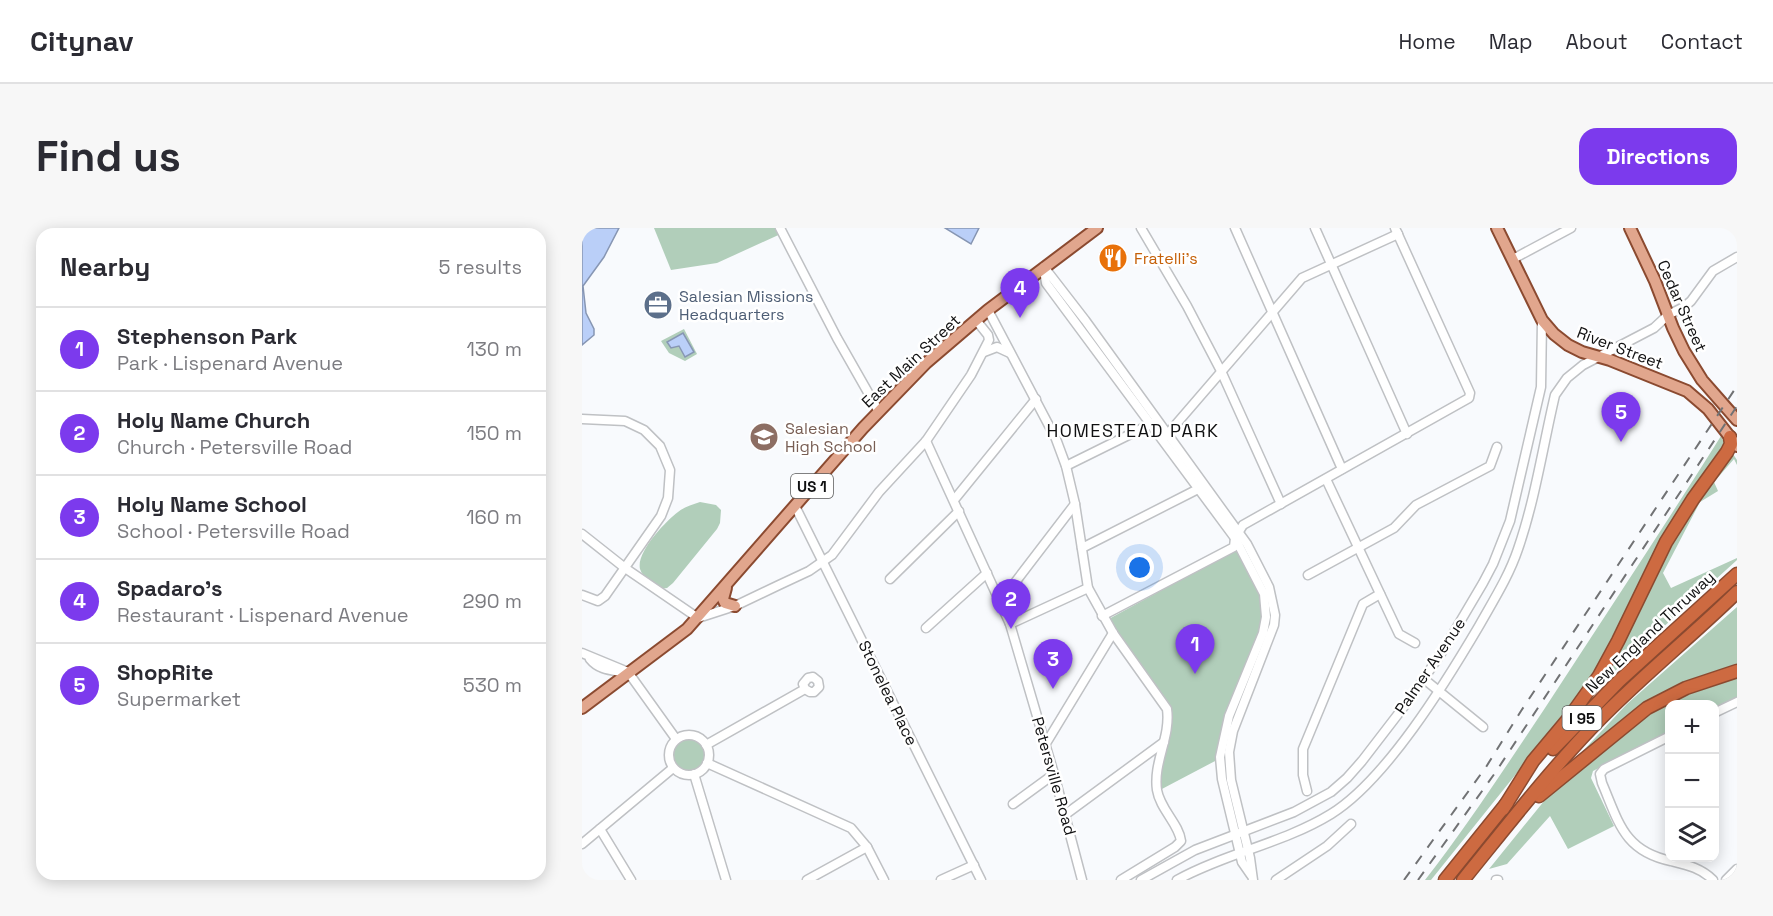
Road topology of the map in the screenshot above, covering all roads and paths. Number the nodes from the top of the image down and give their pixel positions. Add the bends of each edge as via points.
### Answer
1 (780, 228) edge
2 (1097, 228) edge
3 (1142, 228) edge
4 (1235, 228) edge
5 (1315, 228) edge
6 (1497, 228) edge
7 (1571, 228) edge
8 (1630, 228) edge
9 (1396, 231) edge
10 (1737, 257) edge
11 (1513, 260) junction
12 (1331, 264) junction
13 (1044, 267) junction
14 (988, 310) junction
15 (1273, 312) junction
16 (1668, 315) junction
17 (976, 320) junction
18 (1542, 320) junction
19 (984, 352) junction
20 (1011, 353) junction
21 (1596, 358) junction
22 (1221, 371) junction
23 (1036, 399) junction
24 (878, 410) junction
25 (582, 419) edge
26 (1737, 420) edge
27 (1155, 422) junction
28 (1407, 434) junction
29 (1165, 437) junction
30 (926, 441) junction
31 (1734, 441) edge
32 (1497, 447) dead end
33 (1066, 466) junction
34 (1342, 469) junction
35 (1326, 479) junction
36 (1202, 487) junction
37 (954, 500) junction
38 (1075, 504) junction
39 (1281, 504) junction
40 (795, 506) junction
41 (959, 511) junction
42 (582, 534) edge
43 (1237, 535) junction
44 (1359, 547) junction
45 (1082, 548) junction
46 (823, 562) junction
47 (625, 568) junction
48 (987, 573) junction
49 (1737, 574) edge
50 (1308, 575) dead end
51 (890, 579) dead end
52 (728, 584) junction
53 (1088, 588) junction
54 (1737, 592) edge
55 (1380, 594) junction
56 (582, 596) edge
57 (1000, 602) junction
58 (735, 606) junction
59 (1102, 616) junction
60 (698, 618) junction
61 (1010, 624) junction
62 (926, 628) dead end
63 (1113, 633) junction
64 (1415, 643) dead end
65 (585, 654) edge
66 (1737, 671) edge
67 (627, 672) junction
68 (1424, 679) junction
69 (805, 689) dead end
70 (1438, 691) junction
71 (1737, 702) edge
72 (582, 708) edge
73 (1719, 711) edge
74 (1483, 727) dead end
75 (1665, 738) edge
76 (676, 739) junction
77 (1164, 742) junction
78 (706, 745) junction
79 (1045, 745) junction
80 (707, 763) junction
81 (673, 768) junction
82 (694, 774) junction
83 (1054, 774) junction
84 (1306, 791) dead end
85 (1013, 804) dead end
86 (1503, 809) junction
87 (1066, 814) junction
88 (1509, 823) junction
89 (1351, 824) dead end
90 (600, 829) junction
91 (1240, 832) junction
92 (582, 844) edge
93 (867, 847) junction
94 (1244, 851) junction
95 (974, 865) junction
96 (1737, 869) edge
97 (1252, 878) edge
98 (630, 880) edge
99 (726, 880) edge
100 (807, 880) edge
101 (884, 880) edge
102 (941, 880) edge
103 (981, 880) edge
104 (1082, 880) edge
105 (1121, 880) edge
106 (1141, 880) edge
107 (1177, 880) edge
108 (1276, 880) edge
109 (1445, 880) edge
110 (1463, 880) edge
111 (1713, 880) edge
112 (1726, 880) edge

1 - 24 street
2 - 13 main road, East Main Street / US 1
3 - 22 street
4 - 15 street
5 - 12 street
6 - 11 main road, River Street
7 - 11 street
8 - 16 main road, Cedar Street
9 - 12 street
9 - 28 street via 1470,393 1469,398
10 - 16 street, Palmer Avenue via 1713,271 1691,302
11 - 18 main road, River Street
12 - 15 street via 1302,278
12 - 28 street
13 - 14 main road, East Main Street / US 1
13 - 27 street via 1046,283
14 - 17 main road, East Main Street / US 1
14 - 20 street
15 - 22 street
15 - 34 street
16 - 21 street, Palmer Avenue via 1653,328
16 - 26 main road, Cedar Street via 1696,372
17 - 19 street via 988,335
17 - 24 main road, East Main Street / US 1
18 - 21 main road, River Street via 1568,345
18 - 68 street, Palmer Avenue via 1541,387 1510,521 1483,583
19 - 20 street via 998,347
19 - 30 street
20 - 23 street
21 - 31 main road, River Street via 1687,391
21 - 70 street, Palmer Avenue via 1574,372 1555,395 1517,552 1492,603
22 - 29 street
22 - 39 street
23 - 33 street
23 - 37 street
24 - 40 main road, East Main Street / US 1
25 - 47 street via 625,421 644,430 660,446 670,470 668,498 661,516
27 - 29 street
27 - 33 street
28 - 34 street
29 - 36 street
30 - 37 street, Petersville Road
30 - 46 street
31 - 86 highway via 1658,557 1605,665
32 - 44 street via 1490,466 1416,505 1398,525
33 - 38 street
34 - 35 street
35 - 39 street
35 - 44 street
36 - 43 street
36 - 45 street
37 - 41 street, Petersville Road
38 - 45 street
38 - 57 street
39 - 43 street via 1243,525
40 - 46 street, Stonelea Place
40 - 52 main road, East Main Street / US 1
41 - 48 street, Petersville Road
41 - 51 street
42 - 47 street
43 - 59 street via 1234,547
43 - 91 street via 1264,594 1266,618 1229,716 1220,757 1222,779
44 - 50 street
44 - 55 street
45 - 53 street
46 - 58 street
46 - 95 street, Stonelea Place
47 - 56 street via 601,600
47 - 60 street
48 - 57 street, Petersville Road
48 - 62 street
49 - 86 highway, New England Thruway / I 95 via 1594,705
52 - 58 main road via 723,599
52 - 60 main road, East Main Street / US 1
53 - 59 street
53 - 61 street
54 - 88 highway, New England Thruway / I 95 via 1608,710
55 - 64 street via 1399,634
55 - 84 street via 1363,604 1312,724 1303,749
57 - 61 street, Petersville Road
58 - 60 street
59 - 63 street
60 - 67 main road, East Main Street / US 1
61 - 79 street, Petersville Road
63 - 77 street via 1167,709
63 - 79 street
65 - 67 street
66 - 88 highway via 1686,688 1647,708
67 - 72 main road, East Main Street / US 1
67 - 76 street
68 - 70 street
68 - 91 street, Palmer Avenue via 1362,761 1331,792 1294,812
69 - 78 street
70 - 74 street
70 - 94 street, Palmer Avenue via 1382,767 1350,800 1311,825
71 - 73 street
75 - 111 street via 1604,769 1600,778 1627,838 1636,847 1656,858 1698,868
76 - 78 street via 693,735
76 - 81 street via 669,749
77 - 87 street
77 - 105 street via 1158,762 1157,790 1181,842
78 - 80 street
79 - 83 street, Petersville Road
80 - 82 street
80 - 93 street via 841,822 857,833
81 - 82 street via 683,774
81 - 90 street
82 - 99 street
83 - 85 street
83 - 87 street, Petersville Road
86 - 109 highway, New England Thruway / I 95
87 - 104 street, Petersville Road
88 - 110 highway, New England Thruway / I 95
89 - 108 street via 1327,846
90 - 92 street
90 - 98 street
91 - 94 street
91 - 106 street, Palmer Avenue via 1173,861
93 - 100 street
93 - 101 street
94 - 97 street
94 - 107 street, Palmer Avenue
95 - 102 street
95 - 103 street, Stonelea Place
96 - 112 street

